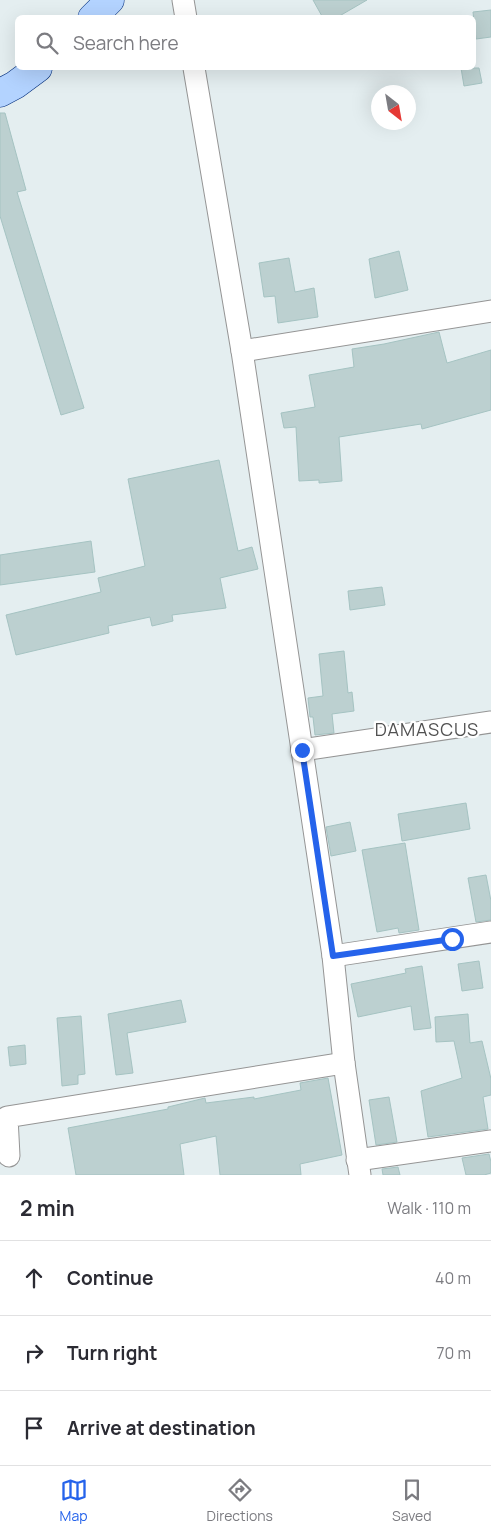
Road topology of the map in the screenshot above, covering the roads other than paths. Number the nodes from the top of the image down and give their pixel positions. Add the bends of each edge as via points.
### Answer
1 (110, 0) edge
2 (183, 0) edge
3 (95, 15) edge
4 (186, 15) edge
5 (35, 70) edge
6 (194, 70) edge
7 (0, 93) edge
8 (491, 311) edge
9 (242, 351) junction
10 (491, 722) edge
11 (302, 750) junction
12 (491, 932) edge
13 (333, 956) junction
14 (344, 1063) junction
15 (491, 1140) edge
16 (9, 1156) dead end
17 (358, 1167) edge

1 - 3 street
2 - 4 street
5 - 7 street
6 - 9 street
8 - 9 street
9 - 11 street
10 - 11 street
11 - 13 street
12 - 13 street
13 - 14 street
14 - 16 street via 7,1118
14 - 17 street
15 - 17 street

